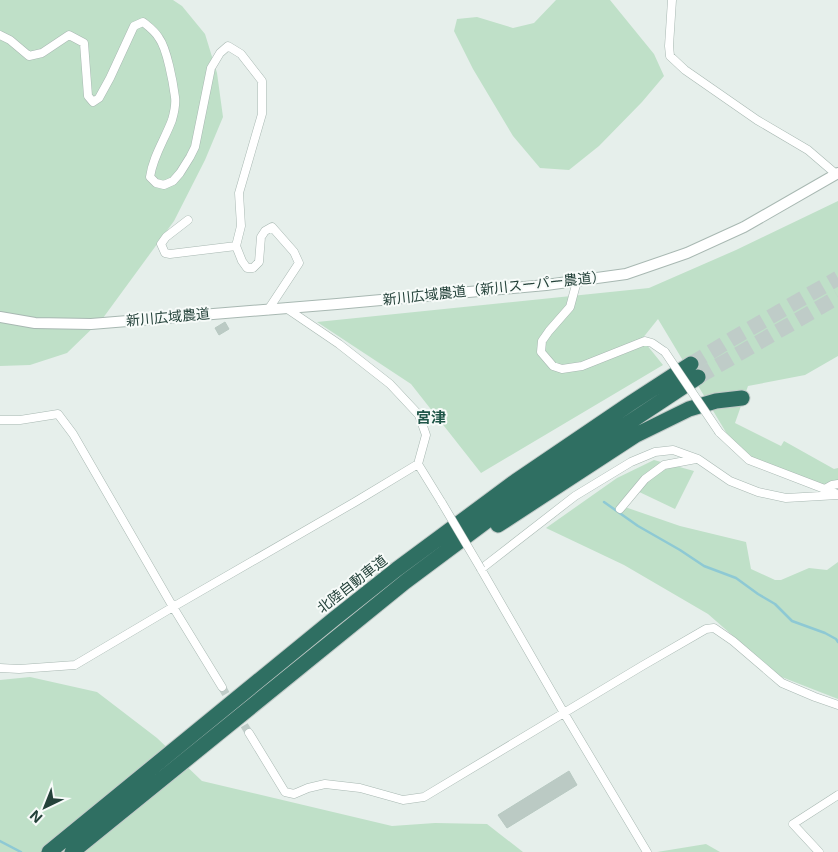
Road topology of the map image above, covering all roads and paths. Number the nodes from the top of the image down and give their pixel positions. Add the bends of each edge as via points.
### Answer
1 (672, 0) edge
2 (0, 35) edge
3 (837, 173) edge
4 (188, 220) dead end
5 (236, 246) junction
6 (577, 281) junction
7 (337, 304) joint
8 (286, 308) junction
9 (268, 310) junction
10 (0, 317) edge
11 (742, 398) dead end
12 (0, 420) edge
13 (698, 459) junction
14 (418, 464) junction
15 (838, 484) edge
16 (825, 489) junction
17 (838, 495) edge
18 (620, 510) dead end
19 (481, 569) junction
20 (173, 607) junction
21 (0, 668) edge
22 (222, 687) tunnel mouth
23 (274, 687) junction
24 (838, 705) edge
25 (564, 712) junction
26 (249, 733) tunnel mouth
27 (188, 748) junction
28 (838, 795) edge
29 (49, 852) edge
30 (72, 852) edge
31 (647, 852) edge
32 (819, 852) edge

1 - 3 street via 670,56 685,70 808,150
2 - 5 street via 29,56 42,53 69,35 80,40 84,44 88,96 93,102 99,98 134,26 143,22 149,27 160,38 175,98 172,120 150,177 164,185 180,173 195,147 211,68 228,46 241,54 262,81 262,114 239,193 241,226
3 - 6 street, 新川広域農道（新川スーパー農道） via 744,227 687,253 626,274
4 - 5 street via 161,244 165,253
5 - 9 street via 247,268 253,268 259,262 261,237 272,227 294,252 299,263
6 - 7 street, 新川広域農道（新川スーパー農道）
6 - 16 street, bridge via 570,307 542,341 541,352 553,366 562,369 582,366 645,341 652,342 665,352 719,432 749,460
7 - 8 street, 新川広域農道
8 - 9 street, 新川広域農道
8 - 14 street via 390,384 419,415 426,435
9 - 10 street, 新川広域農道 via 91,324 35,323
11 - 23 highway via 689,409 636,435 473,542
12 - 20 street via 58,414 73,434
13 - 17 street via 730,481 758,492 786,498
13 - 18 street via 664,465 645,479
13 - 19 street via 673,450 655,452 631,462 575,496
14 - 19 street, bridge
14 - 20 street
15 - 16 street
16 - 17 street
19 - 25 street
20 - 21 street via 75,665
20 - 22 street
23 - 27 highway, 北陸自動車道
23 - 27 highway, 北陸自動車道 via 405,582 695,370 571,443 463,519 341,613
24 - 25 street via 782,683 714,628 706,629
25 - 26 street via 424,797 403,800 360,788 325,784 294,794 285,792
25 - 31 street
27 - 29 highway, 北陸自動車道
27 - 30 highway, 北陸自動車道
28 - 32 street via 793,824

